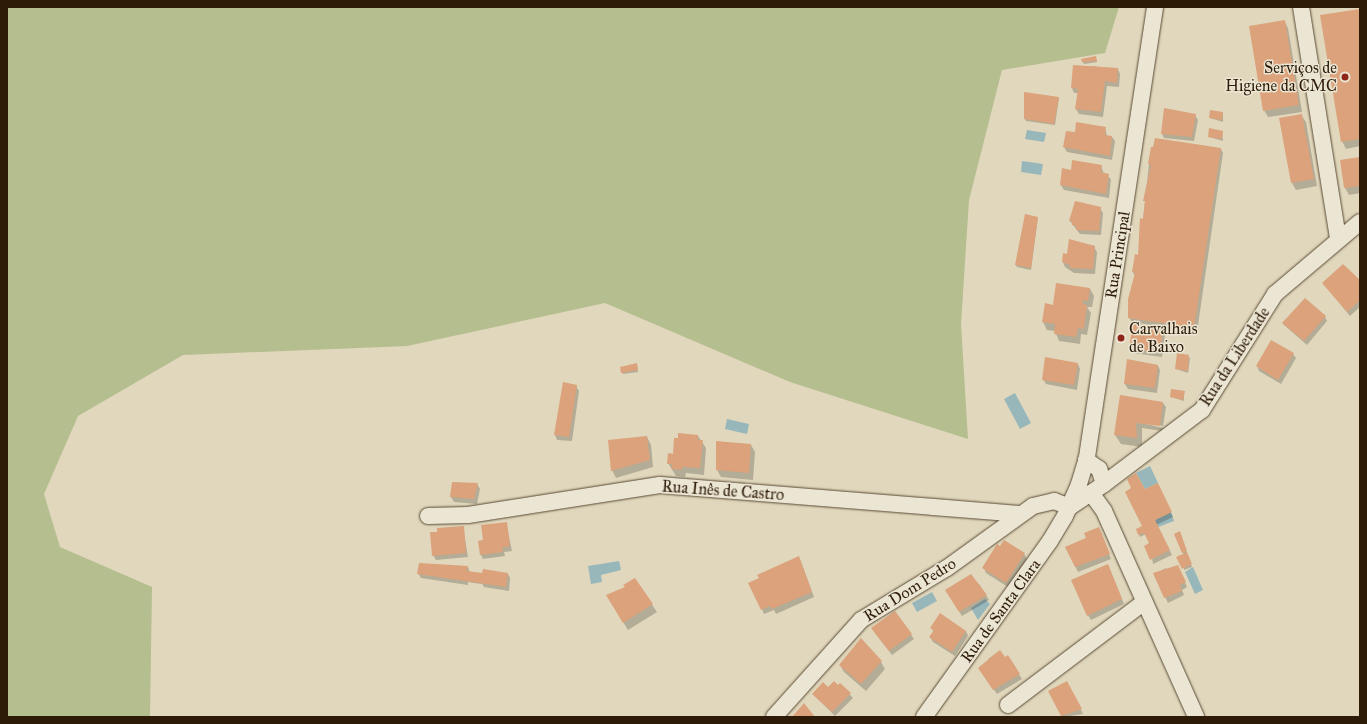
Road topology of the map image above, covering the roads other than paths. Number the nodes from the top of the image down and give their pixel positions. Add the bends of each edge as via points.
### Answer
1 (1155, 7) edge
2 (1301, 7) edge
3 (1360, 222) edge
4 (1338, 238) junction
5 (1086, 460) junction
6 (1098, 488) junction
7 (1071, 504) junction
8 (1019, 514) junction
9 (428, 516) dead end
10 (1144, 602) junction
11 (1008, 705) dead end
12 (1189, 714) edge
13 (774, 717) edge
14 (924, 717) edge

1 - 5 street, Rua Principal
2 - 4 street
3 - 4 street, Rua da Liberdade
4 - 6 street, Rua da Liberdade via 1276,294 1202,410
5 - 6 street via 1099,469
5 - 7 street, Rua Principal
6 - 7 street, Rua da Liberdade
6 - 10 street via 1104,511
7 - 8 street, Rua Dom Pedro via 1047,502
7 - 14 street, Rua de Santa Clara via 1050,541
8 - 9 street, Rua Inês de Castro via 660,485 468,515
8 - 13 street, Rua Dom Pedro via 947,568 861,620
10 - 11 street
10 - 12 street

